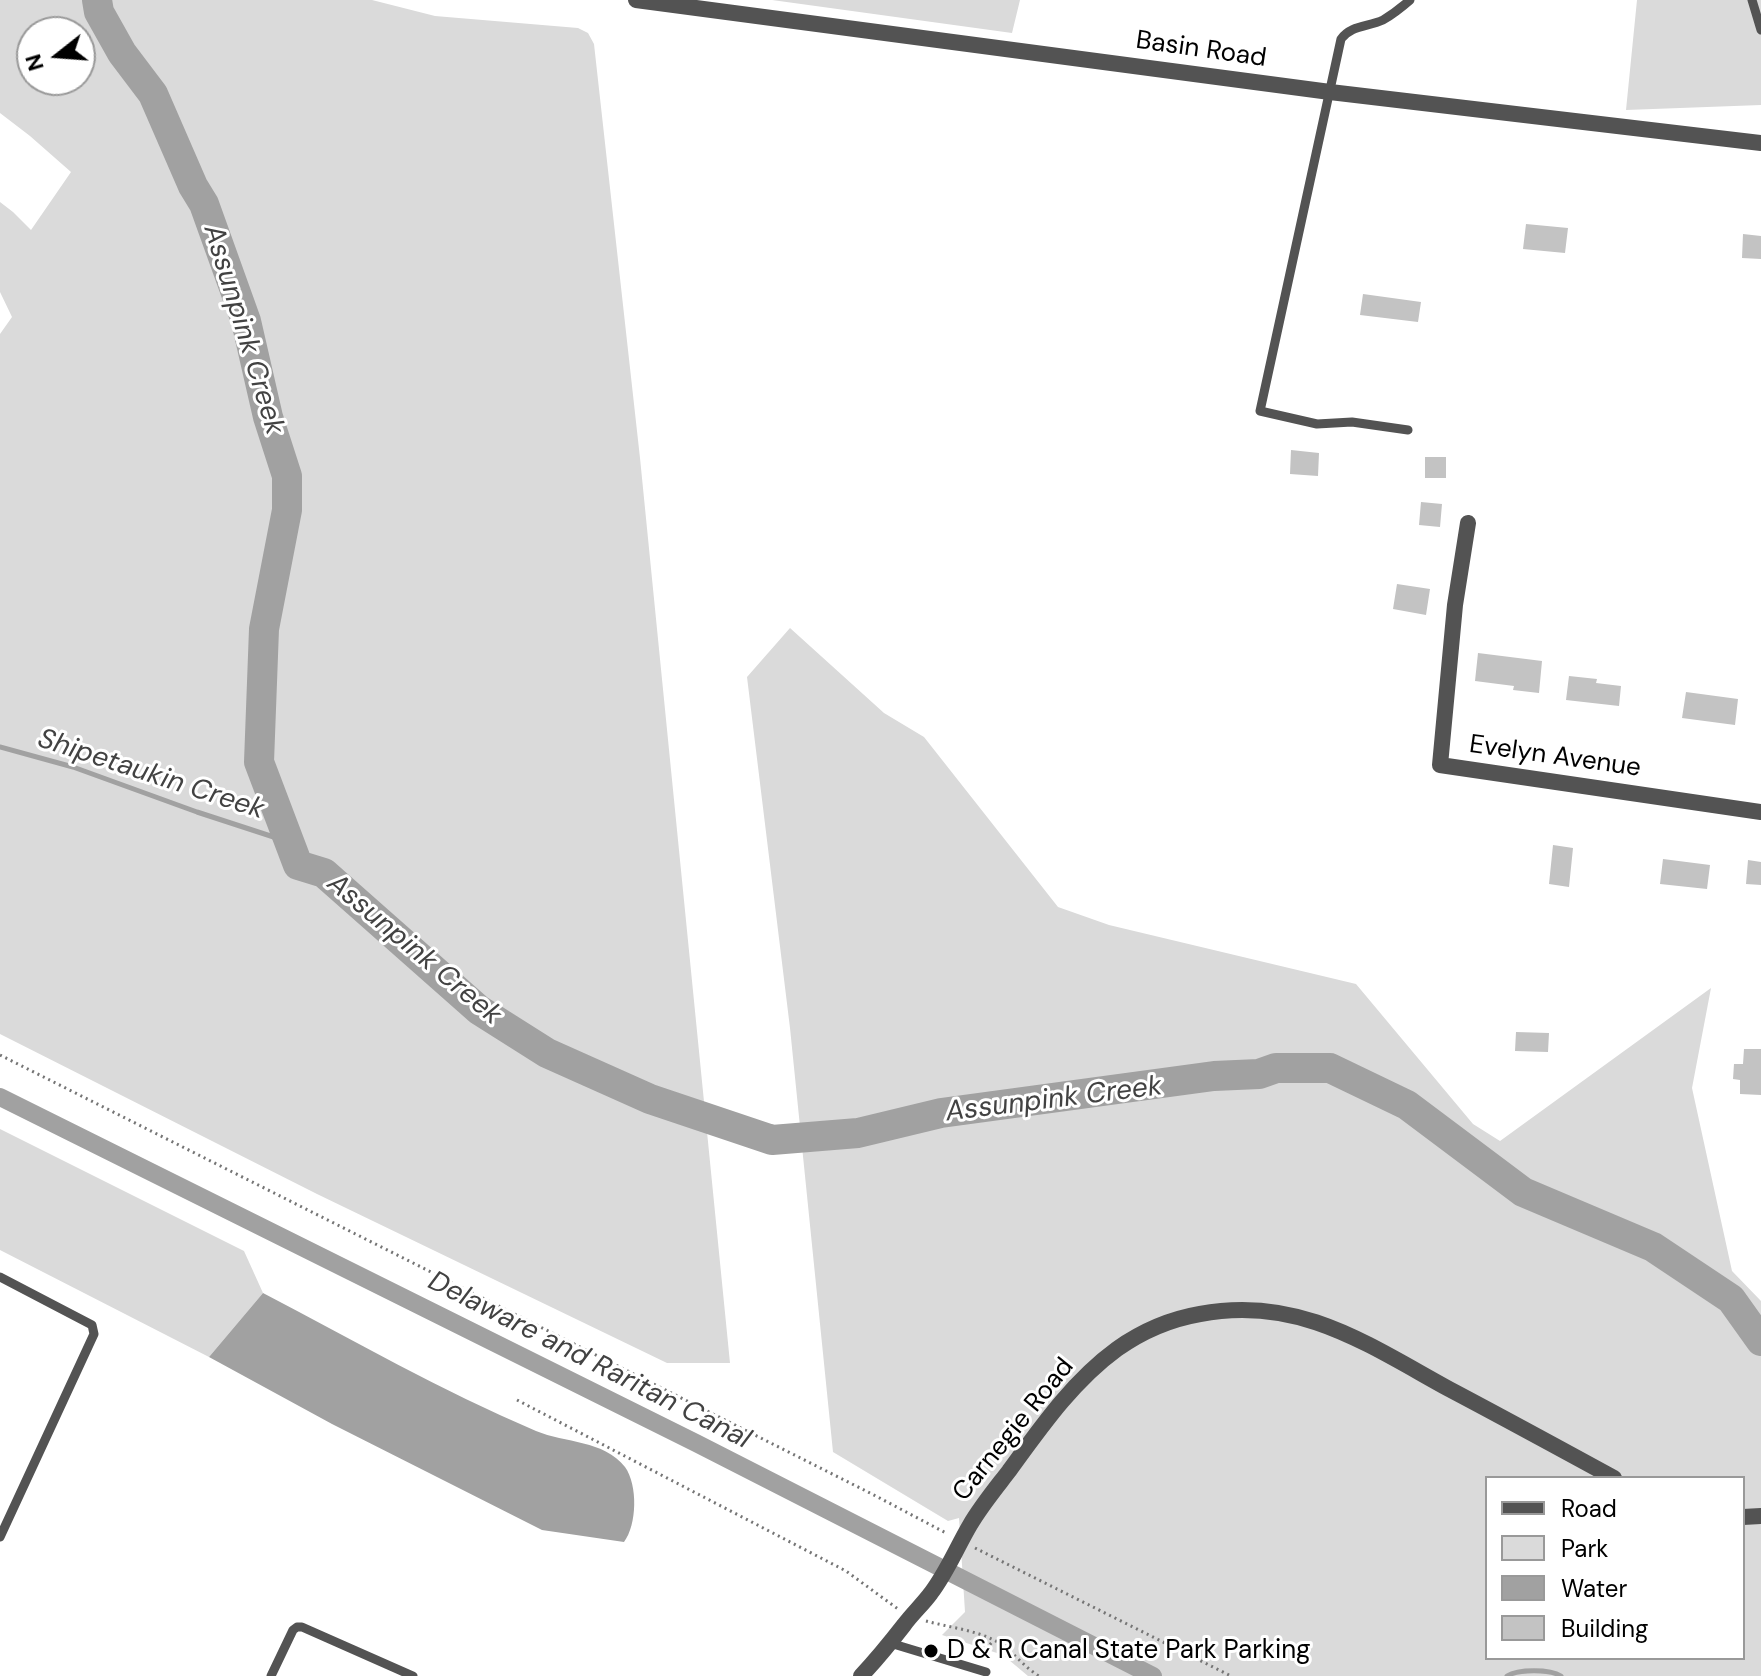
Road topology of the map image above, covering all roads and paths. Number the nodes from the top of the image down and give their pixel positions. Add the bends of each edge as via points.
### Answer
1 (636, 0) edge
2 (1410, 0) edge
3 (1752, 0) edge
4 (1761, 30) edge
5 (1330, 92) junction
6 (1761, 143) edge
7 (1408, 430) dead end
8 (1468, 523) dead end
9 (1761, 812) edge
10 (0, 1055) edge
11 (0, 1277) edge
12 (517, 1400) dead end
13 (1610, 1476) edge
14 (0, 1537) edge
15 (962, 1541) junction
16 (910, 1618) junction
17 (994, 1640) junction
18 (890, 1643) junction
19 (971, 1667) junction
20 (986, 1672) dead end
21 (271, 1676) edge
22 (413, 1676) edge
23 (861, 1676) edge
24 (1039, 1676) edge
25 (1231, 1676) edge

1 - 5 street, Basin Road
2 - 5 lane via 1380,21 1346,32
3 - 4 lane
5 - 6 street, Basin Road
5 - 7 lane via 1260,411 1317,424 1352,422
8 - 9 street, Evelyn Avenue via 1440,765
10 - 15 path
11 - 14 lane via 92,1325 94,1334
12 - 16 path via 846,1571
13 - 15 street, Carnegie Road via 1344,1333 1289,1313 1229,1309 1167,1323 1104,1359 1048,1418
15 - 16 street, Carnegie Road
15 - 25 path
16 - 17 path
16 - 18 street, Carnegie Road
17 - 19 path
17 - 24 path
18 - 19 lane
18 - 23 street, Carnegie Road
19 - 20 lane
21 - 22 lane via 297,1627

